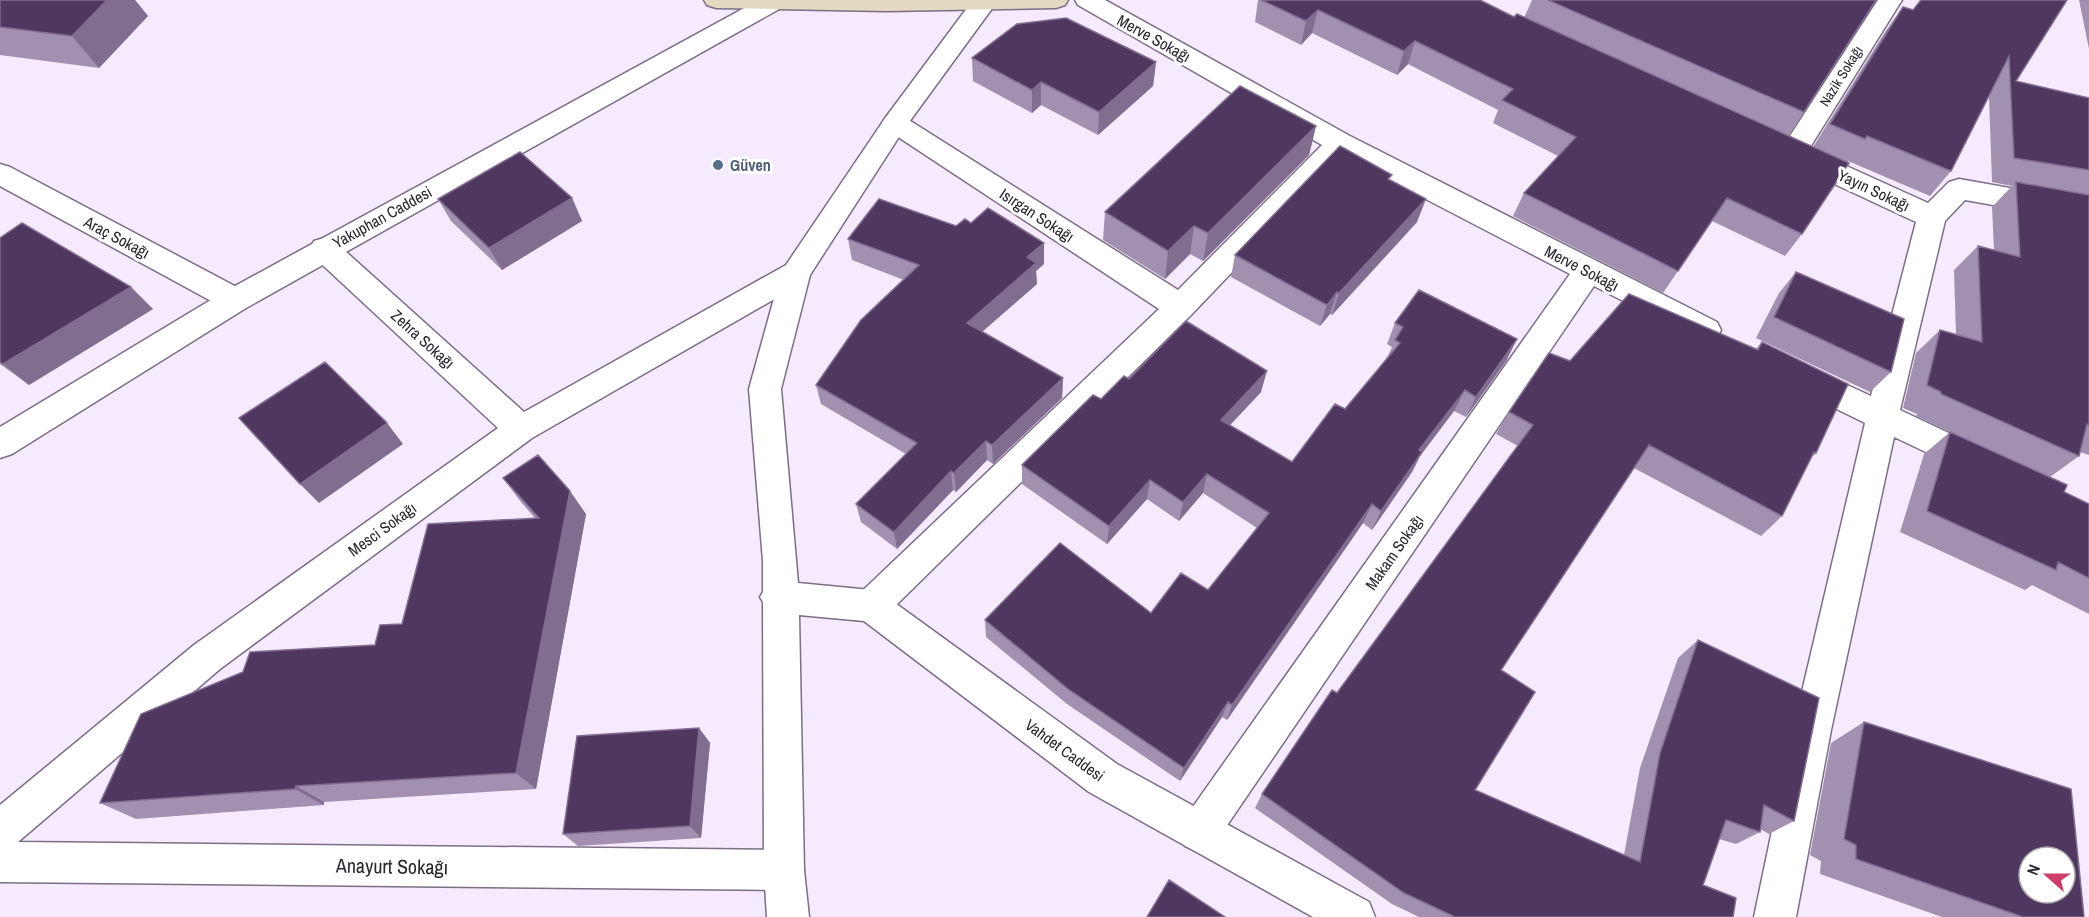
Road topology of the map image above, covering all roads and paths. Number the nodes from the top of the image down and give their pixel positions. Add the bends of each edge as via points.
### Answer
1 (716, 0) edge
2 (1056, 0) edge
3 (1087, 0) edge
4 (1890, 0) edge
5 (771, 1) edge
6 (984, 3) junction
7 (895, 123) junction
8 (1340, 143) junction
9 (1783, 148) joint
10 (0, 174) edge
11 (2089, 212) edge
12 (1932, 217) junction
13 (324, 249) junction
14 (1588, 271) junction
15 (796, 273) junction
16 (235, 300) junction
17 (1180, 307) junction
18 (1735, 344) edge
19 (1777, 365) edge
20 (1882, 417) junction
21 (521, 429) junction
22 (0, 444) edge
23 (2006, 476) edge
24 (778, 597) junction
25 (871, 606) junction
26 (0, 831) edge
27 (1199, 832) junction
28 (0, 862) edge
29 (783, 870) junction
30 (788, 917) edge
31 (1354, 917) edge
32 (1775, 917) edge

1 - 5 main road
2 - 6 main road
3 - 8 street, Merve Sokağı
4 - 9 street, Nazik Sokağı via 1865,18
5 - 6 main road
5 - 13 street, Yakuphan Caddesi
6 - 7 street
7 - 15 street
7 - 17 street, Isırgan Sokağı
8 - 14 street, Merve Sokağı
8 - 17 street
9 - 12 street, Yayın Sokağı
10 - 16 street, Araç Sokağı
11 - 12 street via 1959,189
12 - 20 street
13 - 16 street, Yakuphan Caddesi
13 - 21 street, Zehra Sokağı
14 - 18 street, Merve Sokağı
14 - 27 street, Makam Sokağı
15 - 21 street, Mesci Sokağı
15 - 24 street via 765,389 780,561
16 - 22 street, Yakuphan Caddesi
17 - 25 street
19 - 20 street
20 - 23 street
20 - 32 street
21 - 26 street, Mesci Sokağı via 207,657
24 - 25 street
24 - 29 street
25 - 27 street, Vahdet Caddesi via 1103,778
27 - 31 street, Vahdet Caddesi
28 - 29 street, Anayurt Sokağı
29 - 30 street

